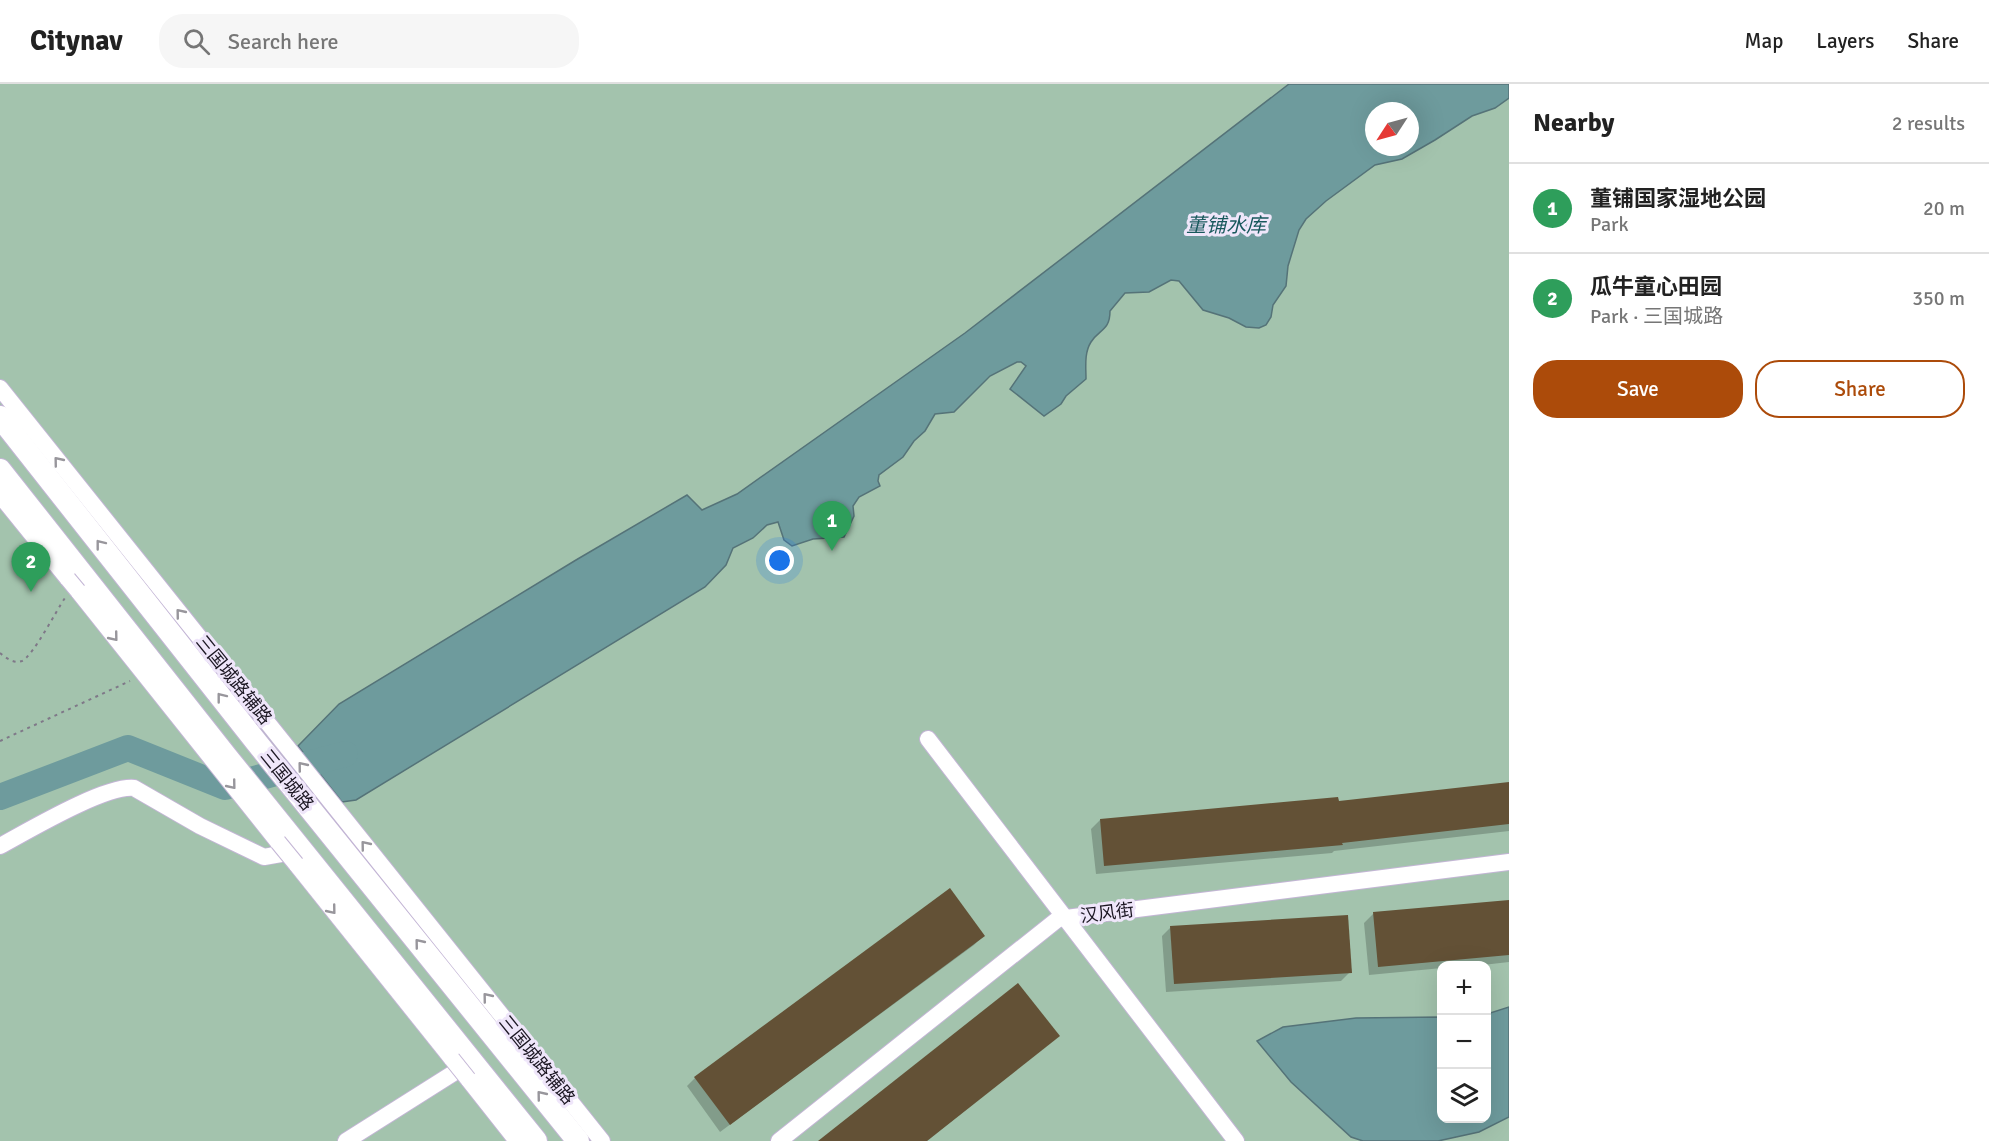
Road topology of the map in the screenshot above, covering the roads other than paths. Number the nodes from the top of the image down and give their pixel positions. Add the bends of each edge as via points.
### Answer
1 (0, 388) edge
2 (0, 417) edge
3 (0, 470) edge
4 (0, 495) edge
5 (263, 734) junction
6 (928, 739) dead end
7 (329, 816) junction
8 (0, 846) edge
9 (292, 849) junction
10 (1509, 862) edge
11 (1065, 919) junction
12 (464, 1067) junction
13 (346, 1141) edge
14 (517, 1141) edge
15 (536, 1141) edge
16 (578, 1141) edge
17 (602, 1141) edge
18 (779, 1141) edge
19 (1236, 1141) edge

5 -> 1 street, 三国城路辅路
5 -> 2 main road, 三国城路
3 - 9 main road, 三国城路 via 226,756
4 -> 9 street via 70,589 266,827
7 -> 5 main road, 三国城路
6 - 11 street
16 -> 7 main road, 三国城路
17 -> 7 street, 三国城路辅路
8 - 9 street via 91,799 134,788 264,857
9 -> 12 main road, 三国城路
10 - 11 street, 汉风街
11 - 18 street, 汉风街 via 1058,919
11 - 19 street
12 - 13 street
12 - 14 street
12 - 15 main road, 三国城路

